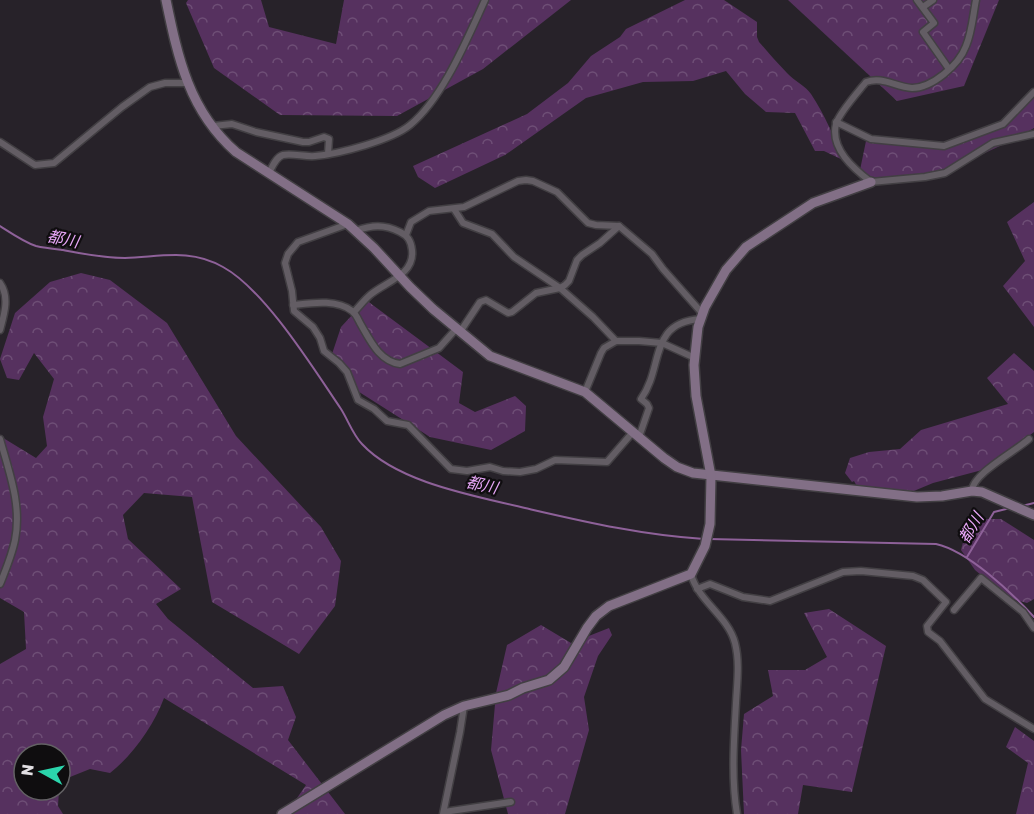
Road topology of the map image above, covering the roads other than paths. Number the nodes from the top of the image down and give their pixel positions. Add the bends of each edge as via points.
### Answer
1 (166, 0) edge
2 (485, 0) edge
3 (917, 0) edge
4 (933, 0) edge
5 (975, 0) edge
6 (922, 7) junction
7 (949, 69) junction
8 (187, 84) junction
9 (1034, 92) edge
10 (836, 122) junction
11 (213, 126) junction
12 (1033, 133) edge
13 (0, 142) edge
14 (328, 154) junction
15 (268, 172) junction
16 (871, 182) junction
17 (454, 209) junction
18 (348, 224) junction
19 (619, 226) junction
20 (355, 231) junction
21 (406, 236) junction
22 (401, 276) junction
23 (0, 283) edge
24 (560, 288) junction
25 (293, 305) junction
26 (354, 312) junction
27 (701, 316) junction
28 (0, 330) edge
29 (458, 330) junction
30 (616, 341) junction
31 (662, 343) junction
32 (695, 358) junction
33 (585, 392) junction
34 (636, 435) junction
35 (0, 439) edge
36 (1029, 439) dead end
37 (711, 476) junction
38 (972, 490) junction
39 (1034, 515) edge
40 (691, 574) junction
41 (0, 584) edge
42 (697, 589) junction
43 (954, 610) dead end
44 (1034, 628) edge
45 (464, 706) junction
46 (1034, 729) edge
47 (511, 802) dead end
48 (443, 813) edge
49 (282, 814) edge
50 (737, 814) edge

1 - 8 street
2 - 14 street via 448,76 411,124 373,143
3 - 6 street
4 - 6 street
5 - 7 street via 966,47
6 - 7 street via 934,23 923,32
7 - 10 street via 922,87 881,80 866,82
8 - 11 street
8 - 13 street via 150,87 54,163 35,165
9 - 10 street via 1003,124 944,146 871,140
10 - 16 street via 838,146 849,165
11 - 14 street via 232,124 303,142 324,137 329,140
11 - 15 street via 236,152
12 - 16 street via 993,143 945,172
14 - 15 street via 283,155
15 - 18 street
16 - 27 street via 813,203 746,247 726,270
17 - 19 street via 526,180 557,192 588,223
17 - 21 street via 438,209 418,216
17 - 24 street via 463,223 492,234 514,256
18 - 20 street
18 - 25 street via 298,242 288,254 285,263
19 - 24 street via 577,260 569,281
19 - 27 street via 652,254
20 - 21 street via 385,226
20 - 22 street
21 - 22 street via 413,254
22 - 26 street via 369,295
22 - 29 street
23 - 28 street via 6,299
24 - 29 street via 536,293 508,313 486,300 480,302
24 - 30 street
25 - 26 street via 325,302
25 - 34 street via 294,311 313,327 324,351 347,372 358,400 387,420 408,425 451,469 490,467 520,472 555,460 607,462
26 - 29 street via 375,350 400,364 439,348
27 - 31 street via 672,328
27 - 32 street
29 - 33 street via 490,356
30 - 31 street
30 - 33 street via 604,348
31 - 32 street
31 - 34 street via 651,384 641,399 649,408
32 - 37 street via 696,396
33 - 34 street
34 - 37 street via 677,467
35 - 41 street via 18,520 12,554
36 - 38 street via 982,473
37 - 38 street via 917,497
37 - 40 street via 708,534
38 - 39 street
40 - 42 street
40 - 45 street via 609,606 596,616 564,667 549,680
42 - 46 street via 710,584 743,597 770,601 843,573 861,571 923,580 946,602 927,626 928,632 940,640 985,699
42 - 50 street via 725,624 736,651
43 - 44 street via 981,578 1023,612
45 - 48 street
45 - 49 street
47 - 48 street

